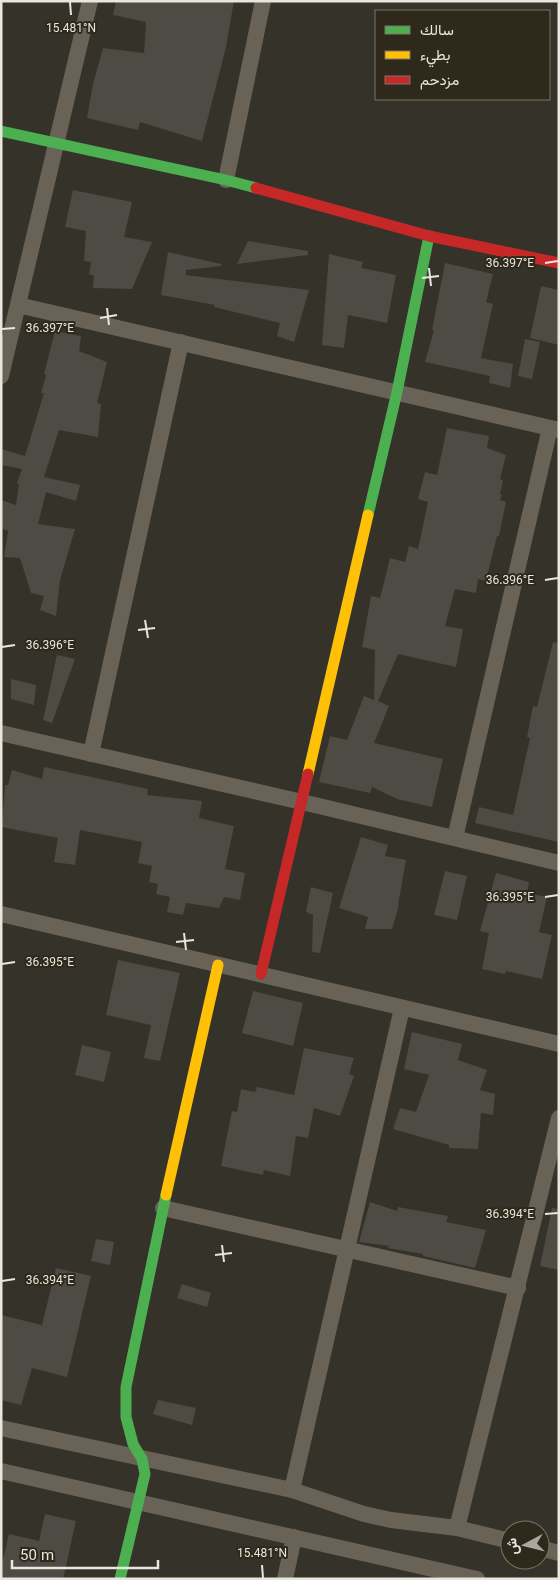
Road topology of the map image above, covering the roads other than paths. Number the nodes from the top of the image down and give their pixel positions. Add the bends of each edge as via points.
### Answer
1 (90, 1) edge
2 (263, 1) edge
3 (1, 131) edge
4 (56, 142) junction
5 (226, 180) junction
6 (429, 236) junction
7 (559, 263) edge
8 (18, 305) junction
9 (181, 342) junction
10 (1, 376) edge
11 (397, 392) junction
12 (554, 429) edge
13 (1, 734) edge
14 (91, 754) junction
15 (302, 802) junction
16 (455, 838) junction
17 (559, 863) edge
18 (1, 914) edge
19 (218, 964) junction
20 (261, 974) junction
21 (402, 1008) junction
22 (559, 1044) edge
23 (559, 1118) edge
24 (163, 1208) junction
25 (347, 1250) junction
26 (518, 1288) junction
27 (1, 1428) edge
28 (142, 1459) junction
29 (1, 1471) edge
30 (292, 1490) junction
31 (139, 1502) junction
32 (458, 1528) junction
33 (294, 1537) junction
34 (500, 1538) edge
35 (468, 1578) edge
36 (120, 1579) edge
37 (285, 1579) edge

1 - 4 street
2 - 5 street
3 - 4 street
4 - 5 street
4 - 8 street
5 - 6 street
6 - 7 street
6 - 11 street
8 - 9 street
8 - 10 street
9 - 11 street
9 - 14 street
11 - 12 street
11 - 15 street
12 - 16 street
13 - 14 street
14 - 15 street
15 - 16 street
15 - 20 street
16 - 17 street
18 - 19 street
19 - 20 street
19 - 24 street
20 - 21 street
21 - 22 street
21 - 25 street
23 - 26 street
24 - 25 street
24 - 28 street via 126,1387 126,1417 133,1444
25 - 26 street
25 - 30 street
26 - 32 street
27 - 28 street
28 - 30 street
28 - 31 street via 145,1474
29 - 31 street
30 - 32 street via 364,1514
31 - 33 street
31 - 36 street
32 - 34 street
33 - 35 street
33 - 37 street

